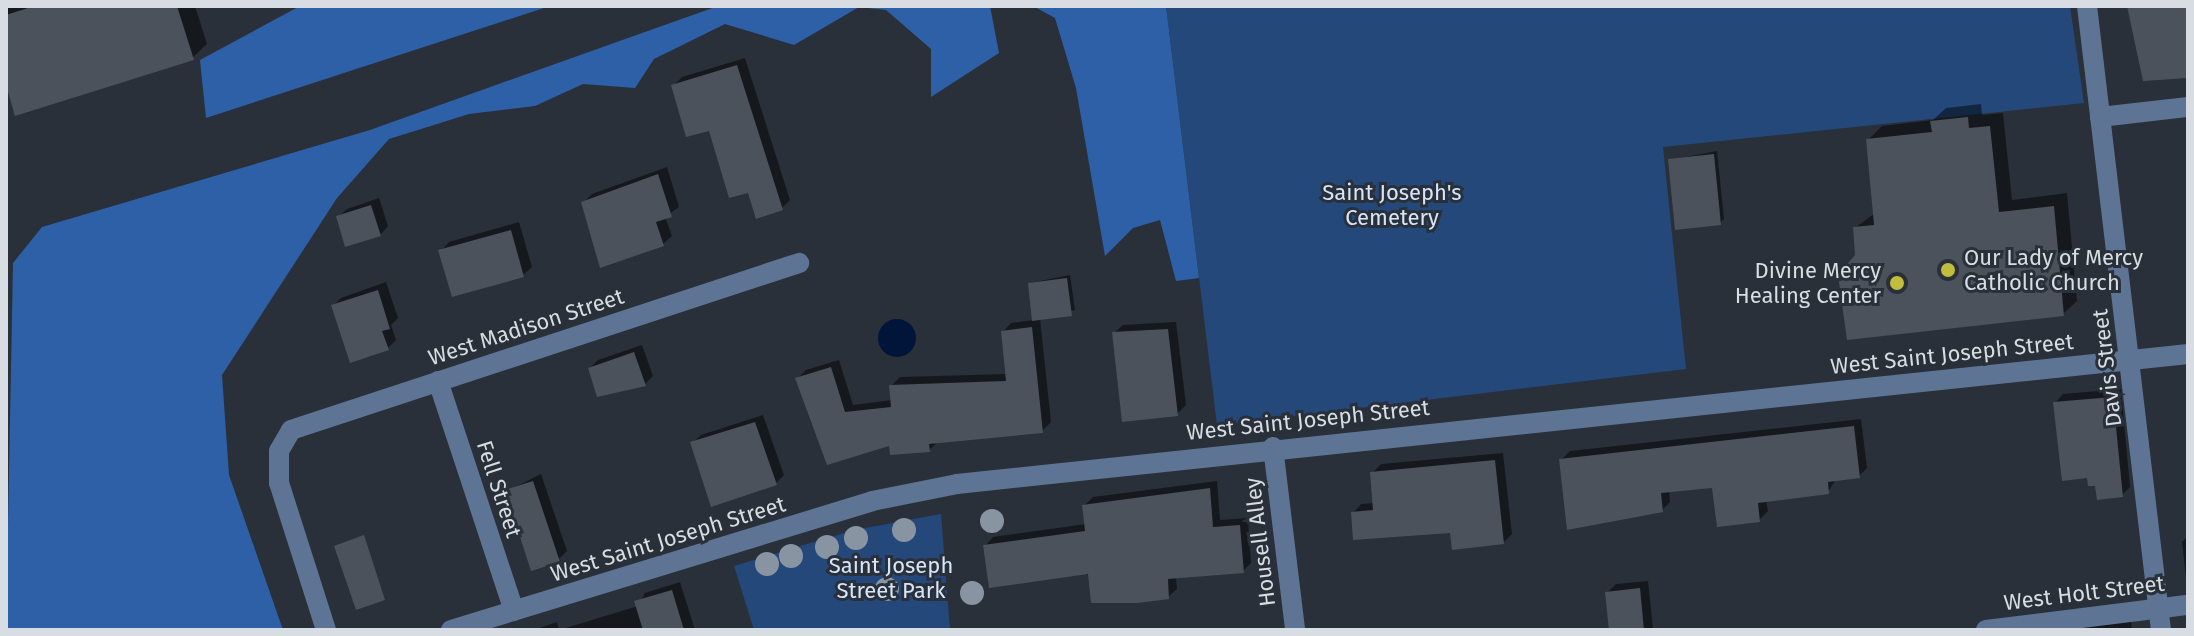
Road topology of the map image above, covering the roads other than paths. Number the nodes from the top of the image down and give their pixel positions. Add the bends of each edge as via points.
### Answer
1 (2087, 6) edge
2 (2188, 107) edge
3 (2100, 117) junction
4 (799, 263) dead end
5 (2188, 354) edge
6 (2131, 360) junction
7 (438, 381) junction
8 (1273, 447) junction
9 (2188, 605) edge
10 (2158, 608) junction
11 (514, 611) junction
12 (326, 630) edge
13 (451, 630) edge
14 (1295, 630) edge
15 (1986, 630) edge
16 (2161, 630) edge

1 - 3 street, Davis Street
2 - 3 street
3 - 6 street, Davis Street
4 - 7 street, West Madison Street
5 - 6 street, West Saint Joseph Street
6 - 8 street, West Saint Joseph Street
6 - 10 street, Davis Street
7 - 11 street, Fell Street
7 - 12 street, West Madison Street via 297,428 279,451 279,483
8 - 11 street, West Saint Joseph Street via 897,495
8 - 14 street, Housell Alley
9 - 10 street, West Holt Street
10 - 15 street, West Holt Street
10 - 16 street, Davis Street
11 - 13 street, West Saint Joseph Street

